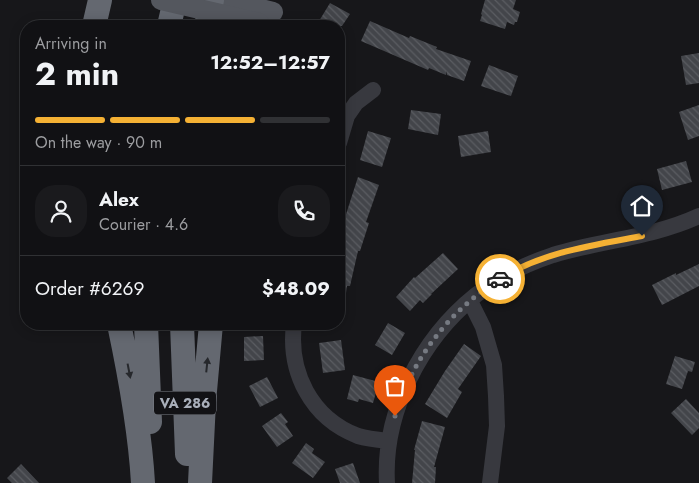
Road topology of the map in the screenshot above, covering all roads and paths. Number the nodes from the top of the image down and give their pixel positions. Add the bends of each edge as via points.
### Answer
1 (100, 0) edge
2 (161, 0) edge
3 (175, 0) edge
4 (212, 0) edge
5 (226, 0) edge
6 (268, 16) edge
7 (95, 20) edge
8 (171, 20) edge
9 (207, 20) edge
10 (372, 90) dead end
11 (345, 121) edge
12 (699, 216) edge
13 (470, 300) junction
14 (120, 330) edge
15 (146, 330) edge
16 (182, 330) edge
17 (210, 330) edge
18 (294, 330) edge
19 (389, 441) junction
20 (143, 483) edge
21 (153, 483) edge
22 (188, 483) edge
23 (200, 483) edge
24 (387, 483) edge
25 (490, 483) edge

1 - 7 highway
2 - 6 main road, bridge
3 - 8 highway
4 - 9 highway
5 - 6 main road
10 - 11 street via 356,103
12 - 13 street via 642,236 583,247 532,263 505,276
13 - 19 street via 451,318 420,359 404,392
13 - 25 street via 484,327 494,365 497,426
14 -> 20 highway via 135,407
15 - 21 highway, VA 286
16 - 22 highway, VA 286
23 -> 17 highway
18 - 19 street via 297,371 319,409 344,429
19 - 24 street

